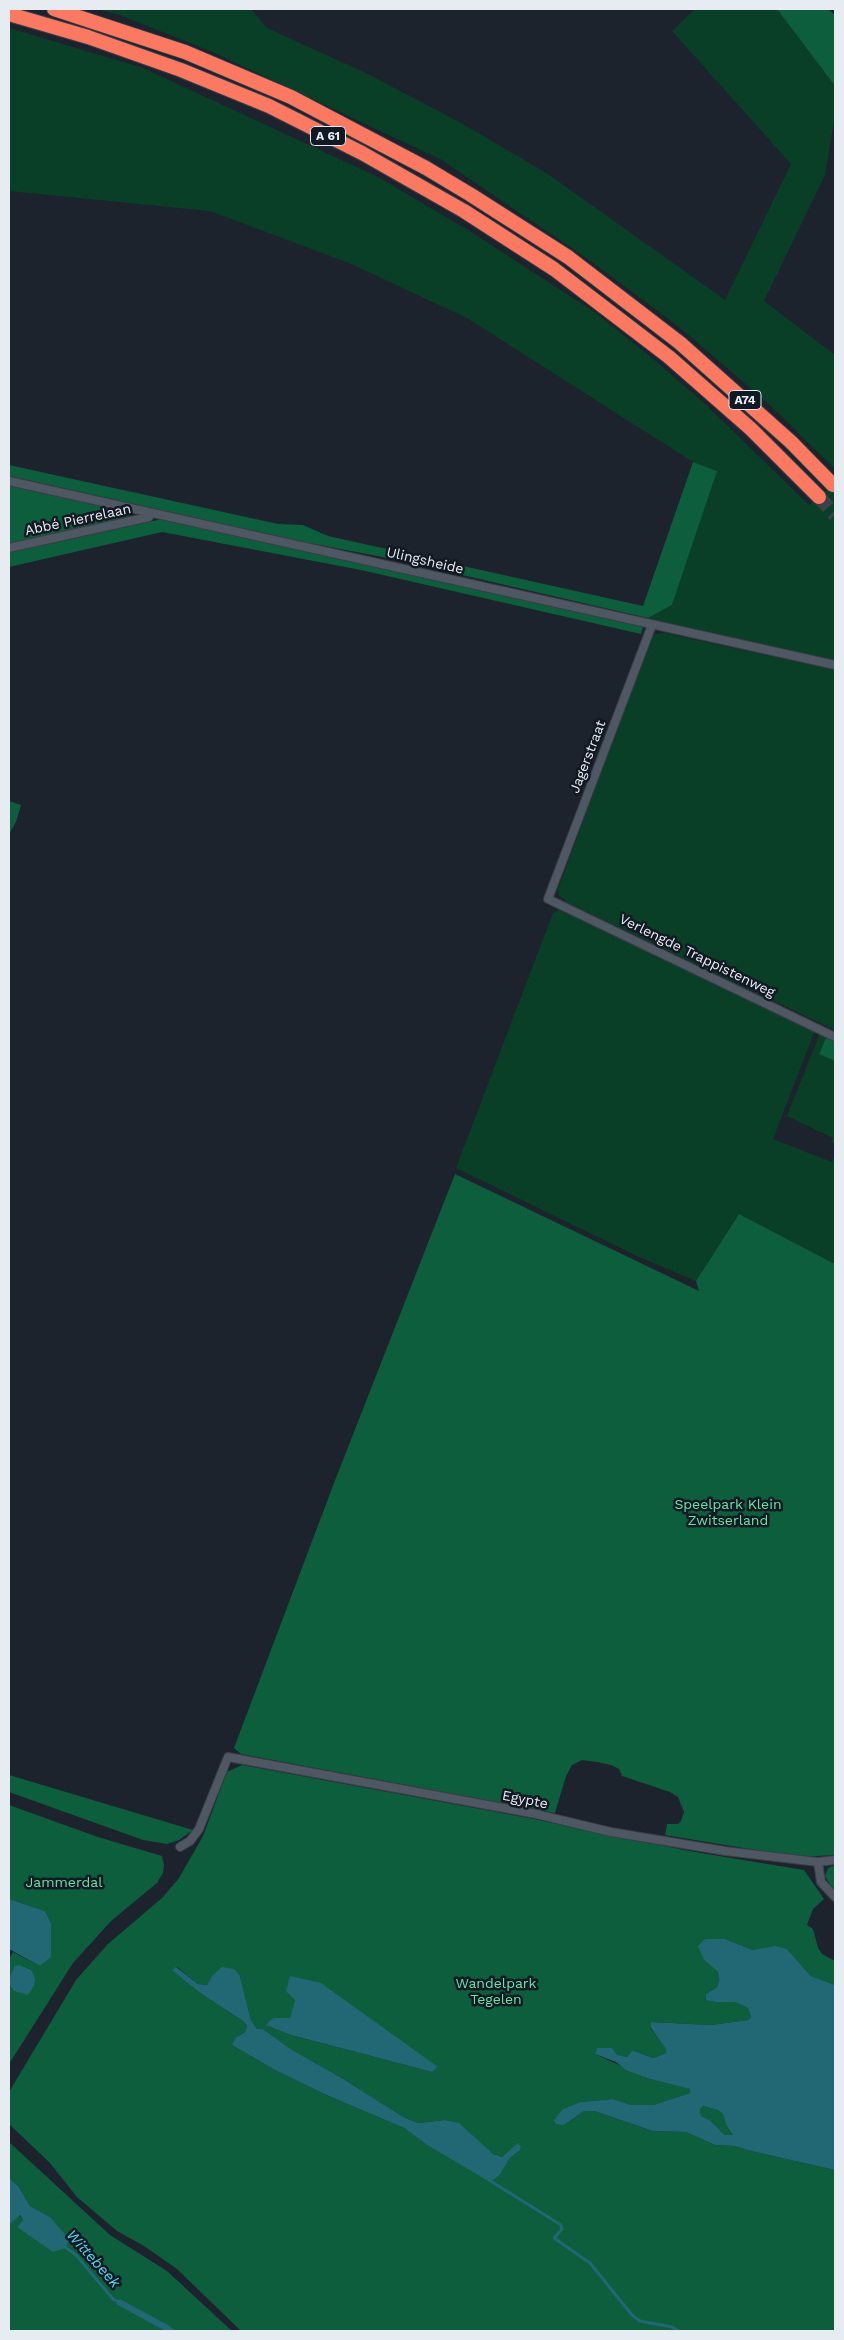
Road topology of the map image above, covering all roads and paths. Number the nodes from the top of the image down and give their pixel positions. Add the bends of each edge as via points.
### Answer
1 (54, 9) edge
2 (9, 14) edge
3 (618, 316) joint
4 (652, 320) joint
5 (9, 481) edge
6 (833, 485) dead end
7 (819, 497) tunnel mouth
8 (150, 514) junction
9 (9, 548) edge
10 (652, 625) junction
11 (835, 665) edge
12 (548, 898) joint
13 (835, 1037) edge
14 (180, 1847) dead end
15 (835, 1860) edge
16 (818, 1862) junction
17 (835, 1897) edge

1 - 4 highway, A 61 via 185,52 291,96 471,194 568,257
2 - 3 highway, A 61 via 88,37 270,106 362,153 464,212
3 - 7 highway, A74 via 700,383
4 - 6 highway, A74 via 722,378
5 - 8 street, Ulingsheide
8 - 9 street, Abbé Pierrelaan via 150,517
8 - 10 street, Ulingsheide
10 - 11 street, Ulingsheide
10 - 12 street, Jagerstraat
12 - 13 street, Verlengde Trappistenweg
14 - 16 street, Egypte via 190,1841 199,1829 228,1757 536,1814 611,1832
15 - 16 street, Egypte
16 - 17 street via 821,1882

